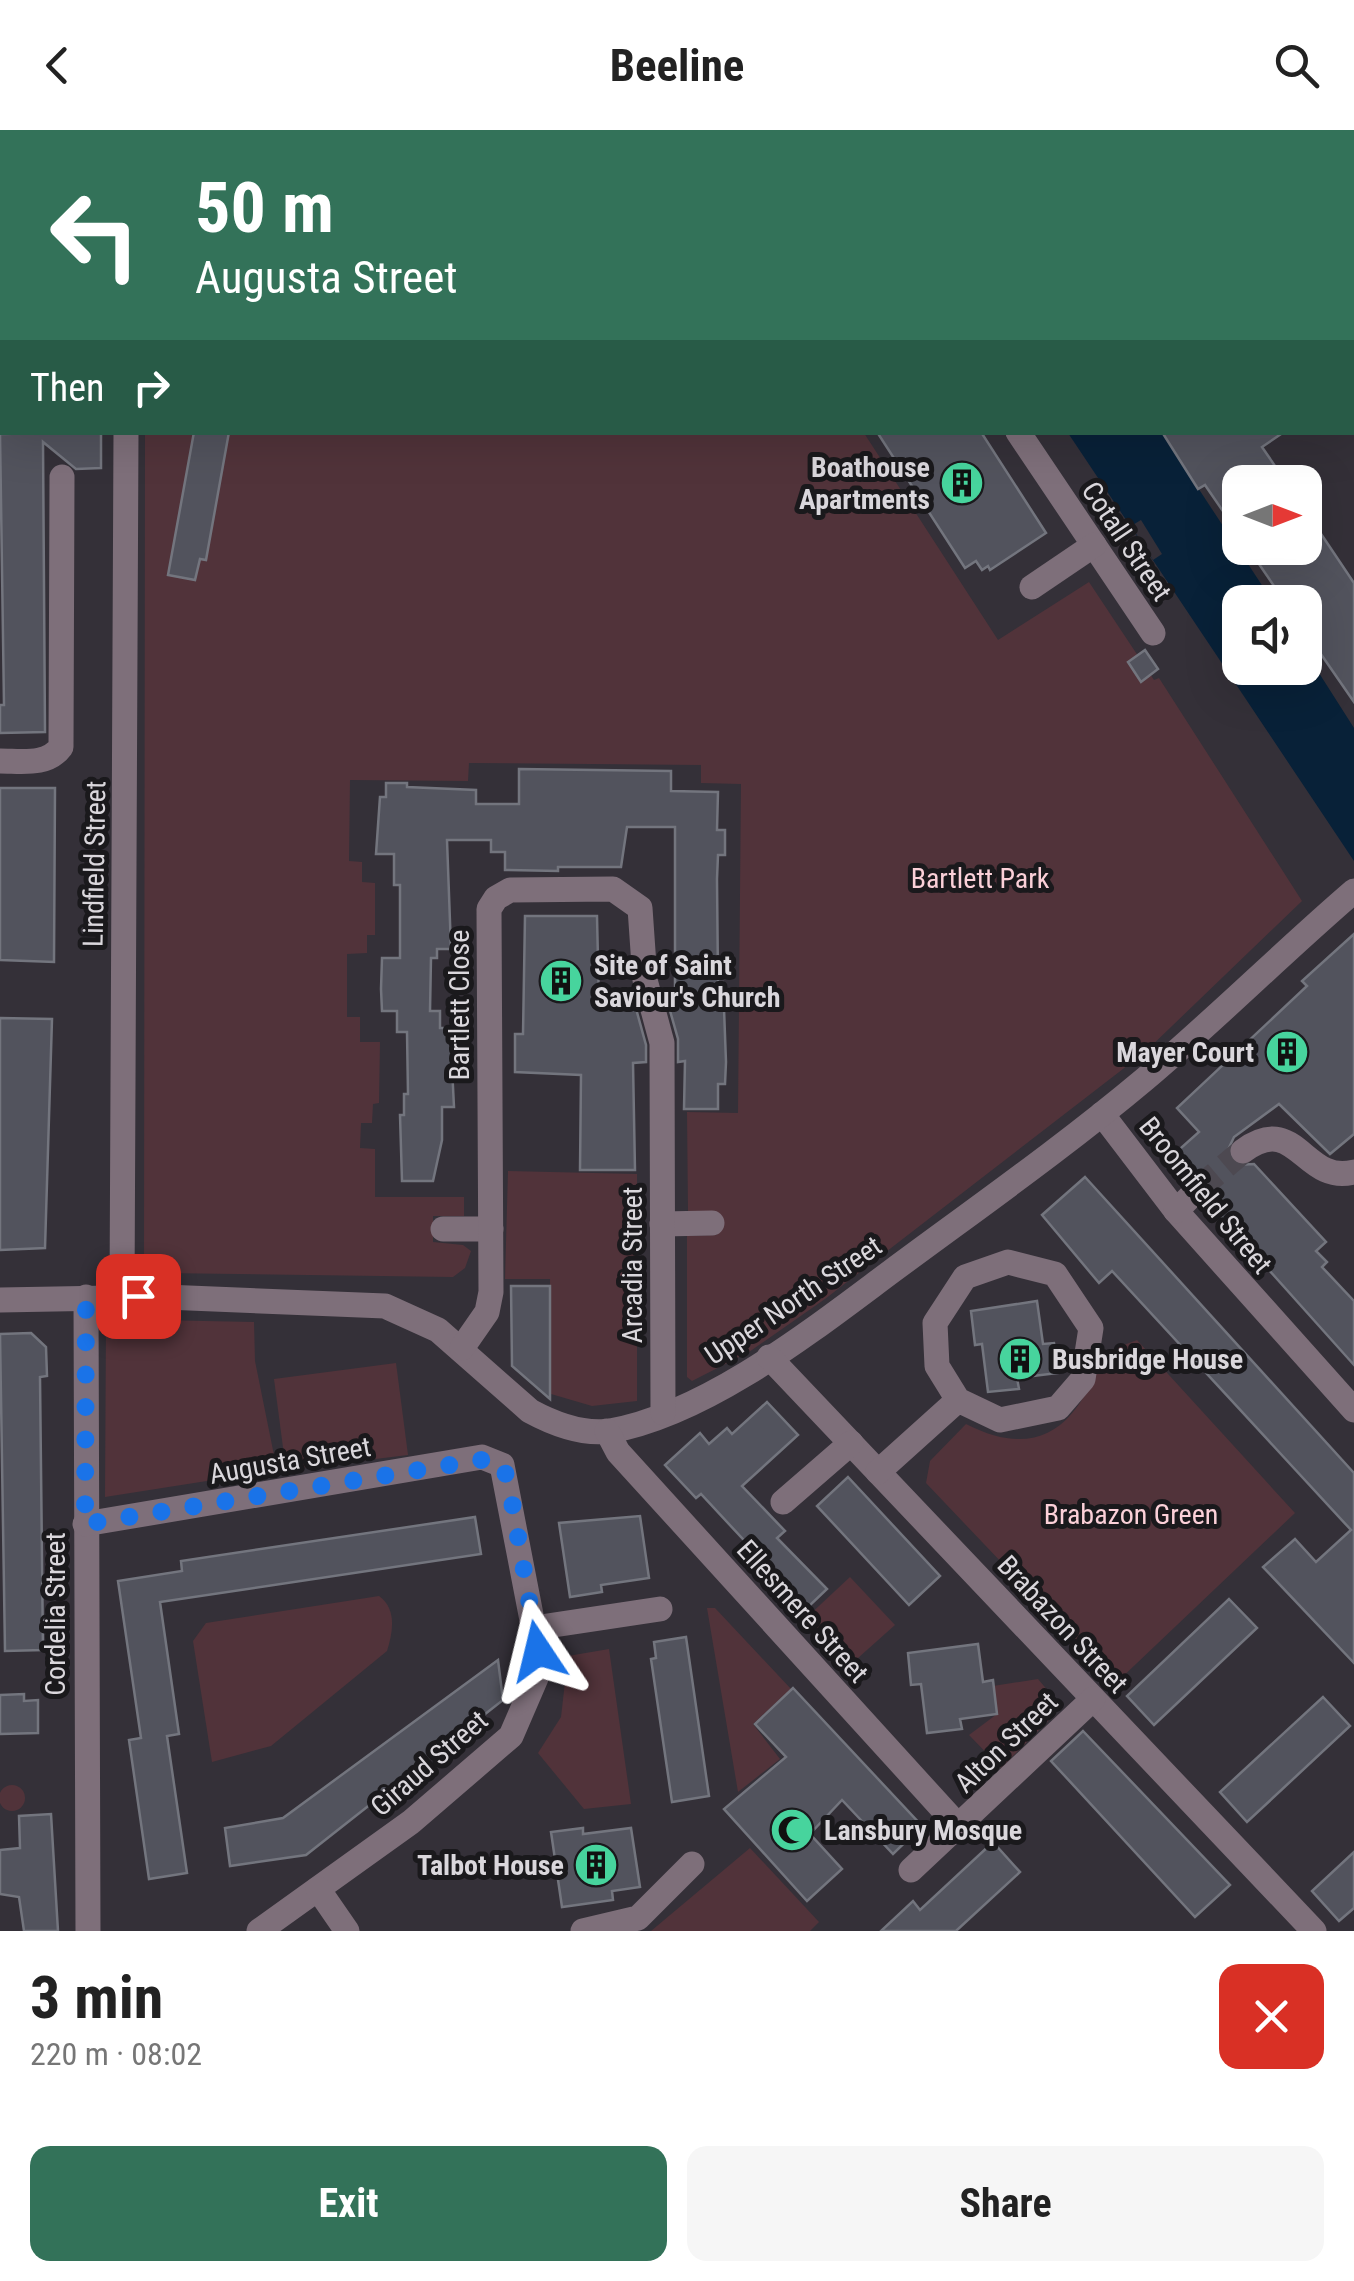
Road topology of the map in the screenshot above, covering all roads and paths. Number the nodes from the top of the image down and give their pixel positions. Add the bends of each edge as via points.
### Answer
1 (126, 435) edge
2 (1020, 435) edge
3 (62, 477) dead end
4 (1094, 545) junction
5 (1032, 587) dead end
6 (1153, 633) dead end
7 (0, 761) edge
8 (1347, 897) edge
9 (1102, 1114) junction
10 (663, 1116) joint
11 (1243, 1151) tunnel mouth
12 (1354, 1172) edge
13 (1197, 1190) tunnel mouth
14 (1176, 1211) junction
15 (662, 1224) junction
16 (712, 1224) dead end
17 (492, 1228) junction
18 (444, 1230) dead end
19 (86, 1297) junction
20 (122, 1297) junction
21 (0, 1300) edge
22 (462, 1348) junction
23 (769, 1357) junction
24 (958, 1400) junction
25 (1354, 1410) edge
26 (663, 1414) junction
27 (606, 1432) junction
28 (851, 1443) junction
29 (502, 1466) joint
30 (878, 1472) junction
31 (783, 1502) dead end
32 (85, 1524) junction
33 (660, 1609) dead end
34 (534, 1628) junction
35 (1093, 1700) junction
36 (960, 1828) junction
37 (692, 1864) dead end
38 (910, 1870) dead end
39 (318, 1888) junction
40 (88, 1931) edge
41 (259, 1931) edge
42 (347, 1931) edge
43 (584, 1931) edge
44 (1314, 1931) edge

1 - 20 street, Lindfield Street
2 - 4 street, Cotall Street
3 - 7 street via 61,746 42,761
4 - 5 street
4 - 6 street, Cotall Street
8 - 9 street, Upper North Street
9 - 14 street, Broomfield Street
9 - 23 street, Upper North Street
10 - 15 street, Arcadia Street
10 - 17 street, Bartlett Close via 662,1043 645,980 640,908 613,889 510,890 496,898 488,926
11 - 12 street via 1274,1137 1320,1168
13 - 14 street
14 - 25 street, Broomfield Street
15 - 16 street
15 - 26 street, Arcadia Street
17 - 18 street
17 - 22 street, Bartlett Close via 487,1312
19 - 20 street, Upper North Street
19 - 21 street, Upper North Street
19 - 32 street, Cordelia Street
20 - 22 street, Upper North Street via 369,1304 413,1315
22 - 27 street, Upper North Street via 530,1411 572,1429
23 - 26 street, Upper North Street
23 - 28 street, Brabazon Street
24 - 24 street via 937,1366 935,1323 965,1277 1008,1262 1056,1274 1091,1328 1083,1380 1071,1396 1058,1408 1000,1420
24 - 30 street
26 - 27 street, Upper North Street
27 - 36 street, Ellesmere Street
28 - 30 street, Brabazon Street
28 - 31 street
29 - 32 street, Augusta Street via 482,1458
29 - 34 street, Giraud Street
30 - 35 street, Brabazon Street
32 - 40 street, Cordelia Street
33 - 34 street
34 - 39 street, Giraud Street via 536,1678 511,1736 411,1822
35 - 36 street, Alton Street
35 - 44 street, Brabazon Street
36 - 38 street, Alton Street
37 - 43 street via 638,1918
39 - 41 street, Giraud Street
39 - 42 street

